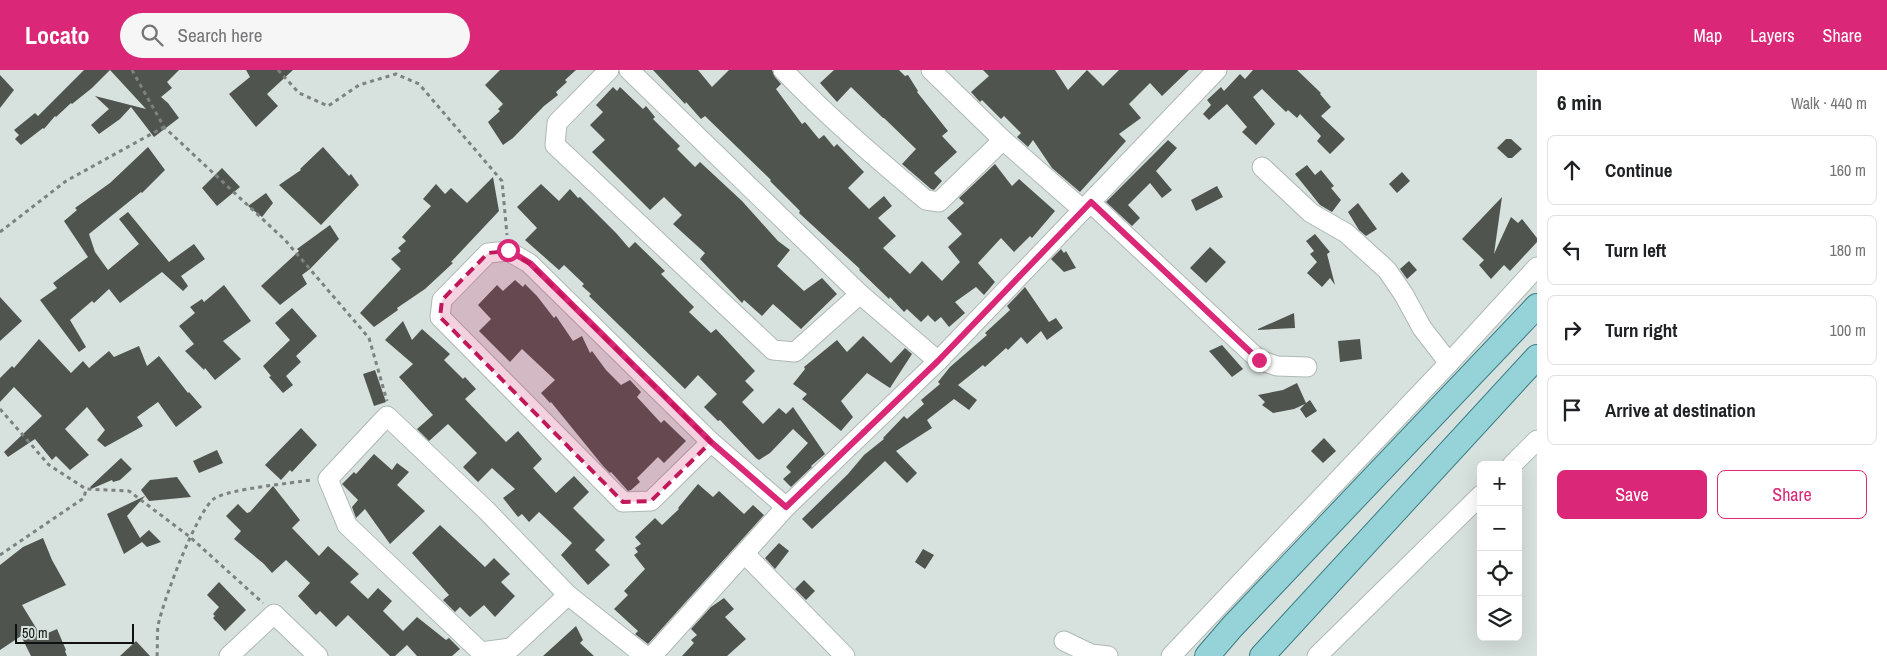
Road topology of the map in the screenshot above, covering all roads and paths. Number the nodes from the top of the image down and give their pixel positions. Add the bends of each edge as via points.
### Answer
1 (132, 70) edge
2 (278, 70) edge
3 (609, 70) edge
4 (629, 70) edge
5 (783, 70) edge
6 (931, 70) edge
7 (1217, 70) edge
8 (164, 127) junction
9 (1003, 140) junction
10 (1262, 167) dead end
11 (1087, 206) junction
12 (0, 232) edge
13 (508, 250) junction
14 (1537, 267) edge
15 (860, 294) junction
16 (1537, 306) edge
17 (1537, 356) edge
18 (938, 361) junction
19 (1449, 364) junction
20 (1307, 367) dead end
21 (0, 408) edge
22 (387, 416) junction
23 (1537, 440) edge
24 (711, 442) junction
25 (1516, 461) edge
26 (328, 479) junction
27 (86, 489) junction
28 (1477, 500) edge
29 (786, 507) junction
30 (190, 537) junction
31 (0, 554) edge
32 (744, 554) junction
33 (568, 595) junction
34 (274, 614) junction
35 (1064, 641) dead end
36 (157, 656) edge
37 (229, 656) edge
38 (318, 656) edge
39 (646, 656) edge
40 (652, 656) edge
41 (846, 656) edge
42 (1108, 656) edge
43 (1171, 656) edge
44 (1207, 656) edge
45 (1262, 656) edge
46 (1317, 656) edge

1 - 8 path
2 - 13 path via 299,93 328,106 359,85 396,74 419,84 502,181
3 - 15 street via 557,123 555,145 773,350 795,352
4 - 15 street
5 - 9 street via 865,149 932,202 938,202
6 - 9 street
7 - 11 street
8 - 12 path via 66,180
8 - 22 path via 285,240 369,338 388,404
9 - 11 street
10 - 19 street via 1311,213 1346,233 1387,270 1422,328
11 - 18 street
11 - 20 street via 1259,360 1276,366
13 - 24 street via 530,263
13 - 24 street via 488,252 442,300 440,317 623,502 651,501
14 - 19 street
15 - 18 street
16 - 44 main road
17 - 45 main road
18 - 29 street
19 - 43 street
21 - 27 path via 49,464
22 - 26 street
22 - 33 street via 487,511
23 - 25 street
24 - 29 street
26 - 30 path via 263,487 214,498
26 - 33 street via 347,525 481,652 511,648
27 - 30 path via 129,492
27 - 31 path via 84,498
28 - 46 street
29 - 32 street
30 - 34 path
30 - 36 path via 159,620
32 - 40 street
32 - 41 street
33 - 39 street
34 - 37 street
34 - 38 street
35 - 42 street via 1091,654

